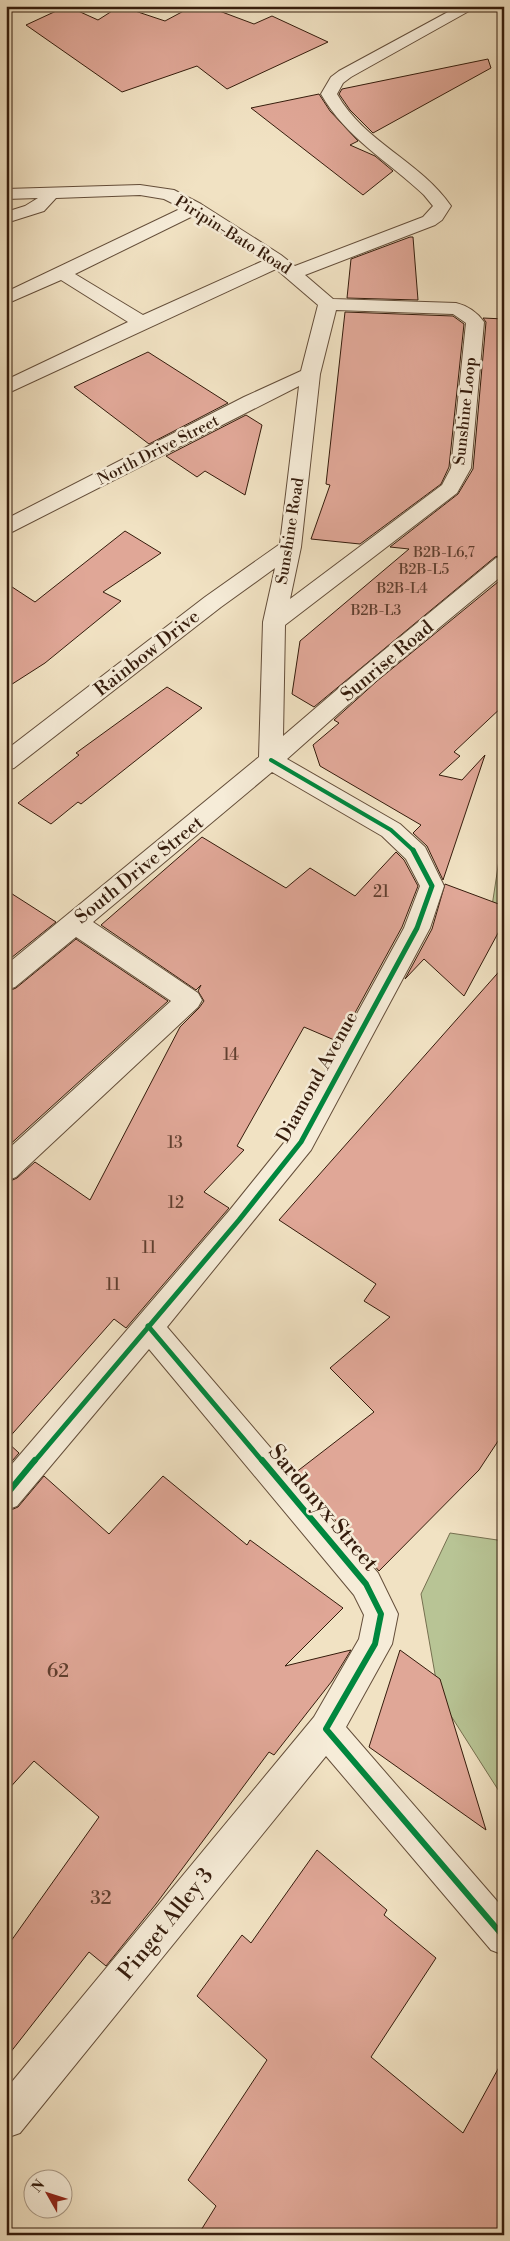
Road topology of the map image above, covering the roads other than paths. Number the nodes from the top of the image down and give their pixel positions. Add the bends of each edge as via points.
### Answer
1 (471, 6) edge
2 (49, 192) junction
3 (6, 194) edge
4 (195, 208) junction
5 (6, 218) edge
6 (275, 259) junction
7 (294, 273) junction
8 (63, 274) junction
9 (6, 299) edge
10 (328, 304) junction
11 (142, 322) junction
12 (310, 374) junction
13 (6, 388) edge
14 (6, 528) edge
15 (290, 547) junction
16 (504, 563) edge
17 (274, 622) junction
18 (271, 760) junction
19 (6, 762) edge
20 (75, 923) junction
21 (6, 980) edge
22 (6, 1169) edge
23 (148, 1326) junction
24 (6, 1495) edge
25 (326, 1729) junction
26 (504, 1937) edge
27 (6, 2119) edge

1 - 7 street via 345,74 336,80 330,94 344,117 379,150 434,193 442,206 436,216
2 - 3 street, Piripin-Bato Road
2 - 4 street, Piripin-Bato Road via 140,190 168,194
2 - 5 street via 41,204
4 - 6 street, Piripin-Bato Road
4 - 8 street
6 - 7 street, Piripin-Bato Road
6 - 11 street via 271,264
7 - 10 street, Piripin-Bato Road
8 - 9 street
8 - 11 street
10 - 12 street, Sunshine Road
10 - 17 street, Sunshine Loop via 456,309 474,322 461,468 450,490
11 - 13 street
12 - 14 street, North Drive Street via 251,401
12 - 15 street, Sunshine Road
15 - 17 street, Sunshine Road
15 - 19 street, Rainbow Drive via 213,602
16 - 18 street, Sunrise Road
17 - 18 street, Sunshine Road
18 - 20 street, South Drive Street
18 - 23 street, Diamond Avenue via 391,830 416,853 432,886 417,928 302,1142
20 - 21 street, South Drive Street
20 - 22 street via 189,1000
23 - 24 street, Diamond Avenue
23 - 25 street, Sardonyx Street via 366,1584 381,1614 375,1644
25 - 26 street
25 - 27 street, Pinget Alley 3

